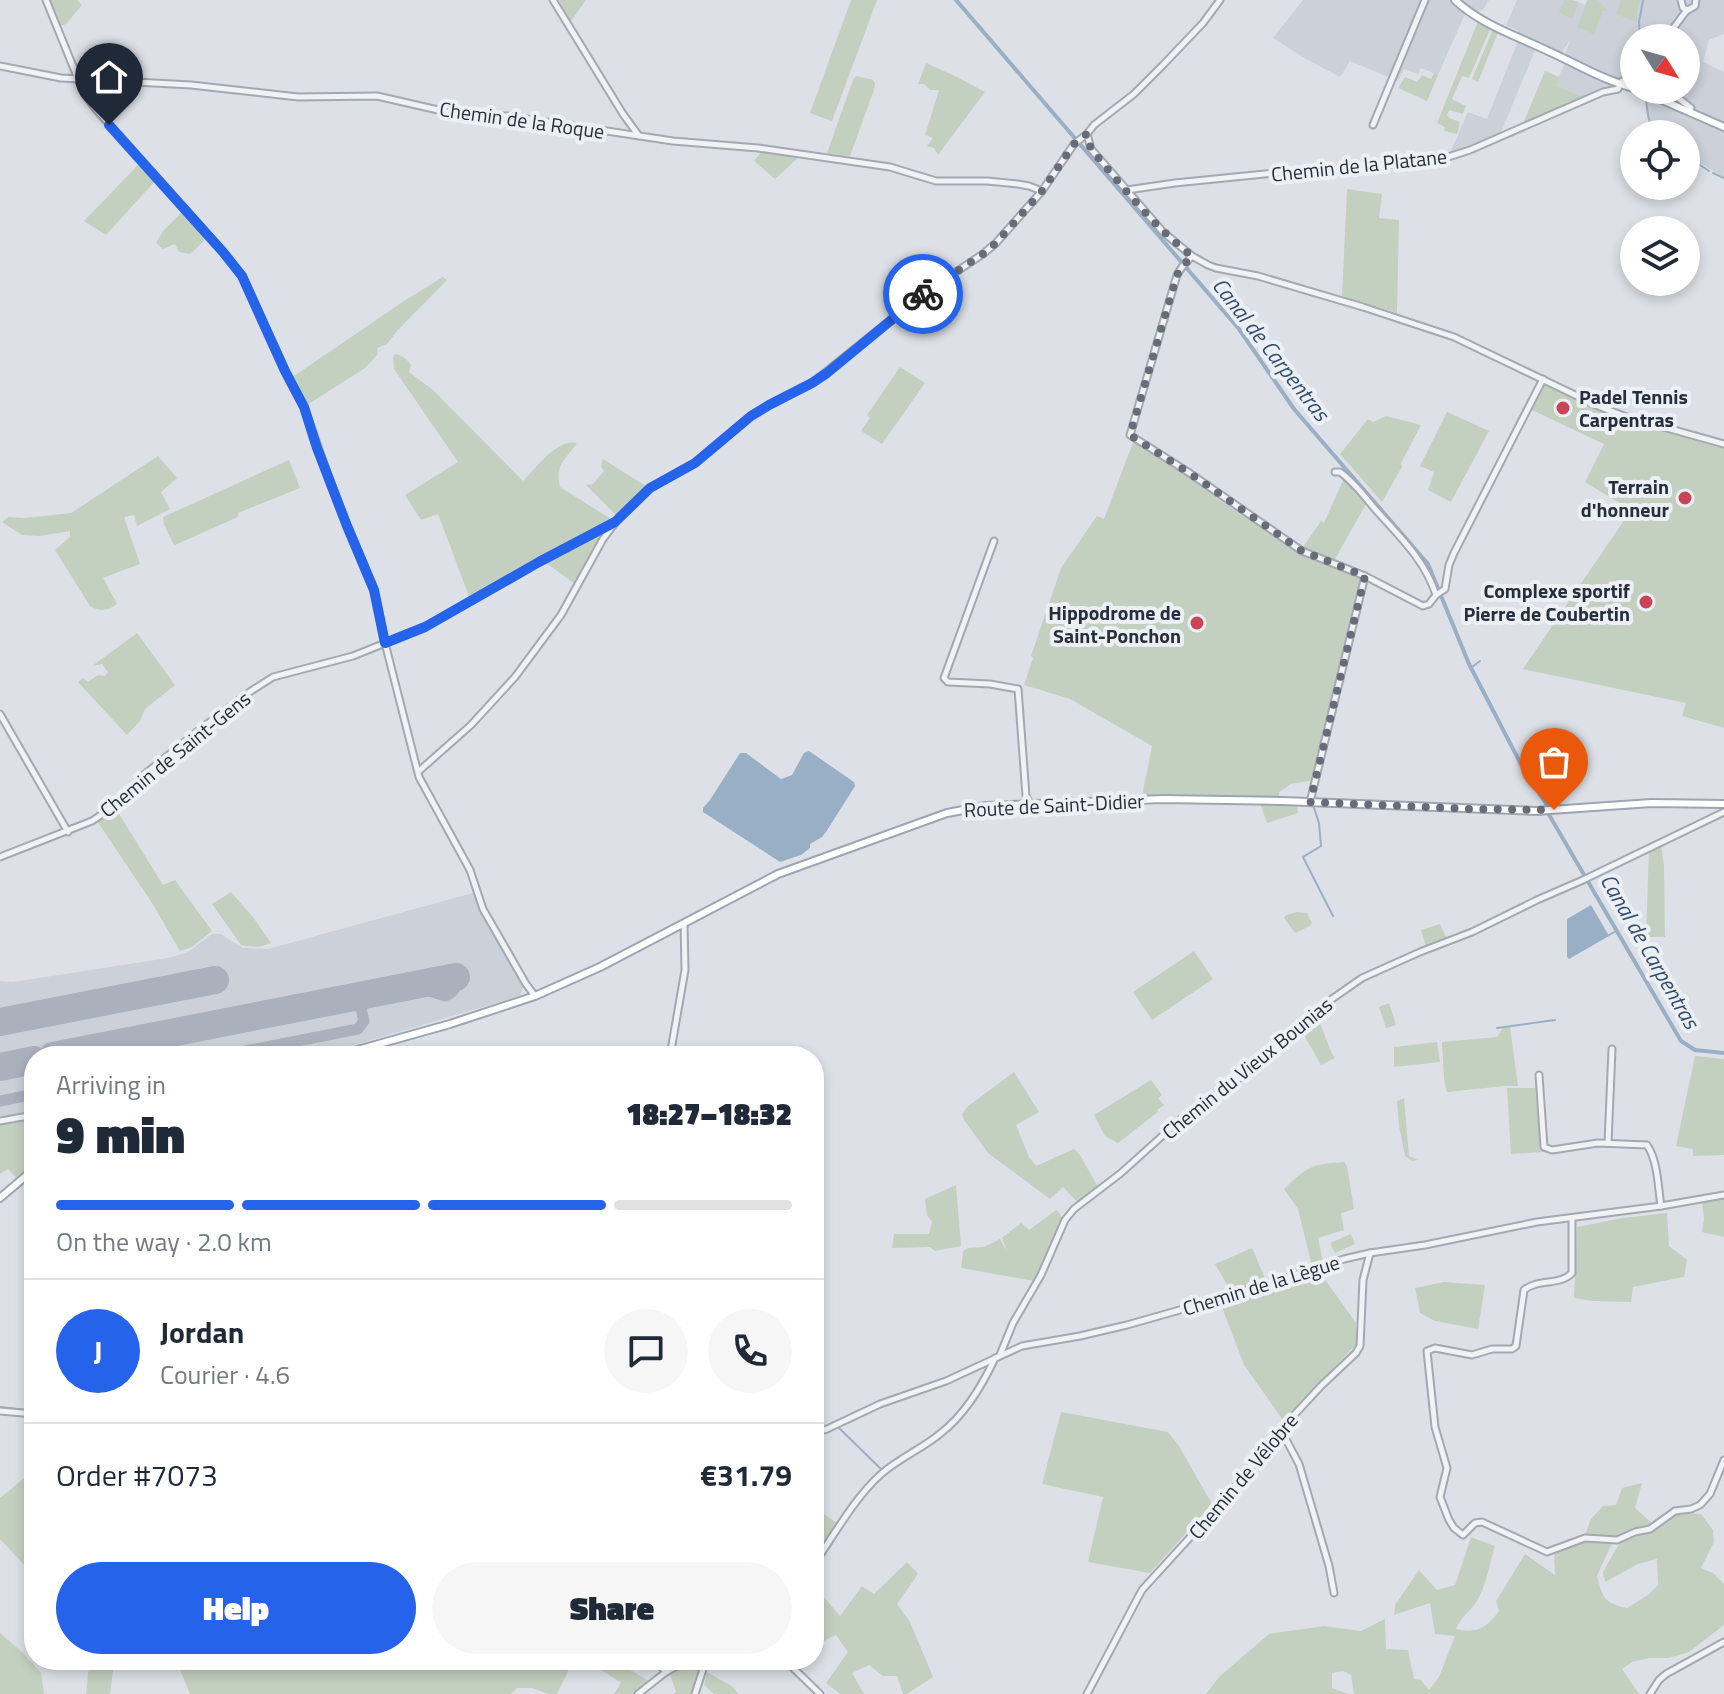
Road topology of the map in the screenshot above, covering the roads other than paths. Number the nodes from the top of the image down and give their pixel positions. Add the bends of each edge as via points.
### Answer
1 (46, 0) edge
2 (553, 0) edge
3 (1220, 0) edge
4 (1457, 0) edge
5 (1681, 0) edge
6 (1696, 0) edge
7 (1423, 1) edge
8 (1687, 10) junction
9 (1676, 24) edge
10 (0, 66) edge
11 (79, 80) junction
12 (1620, 83) edge
13 (1620, 85) edge
14 (1685, 104) edge
15 (1687, 104) edge
16 (1373, 125) dead end
17 (1724, 125) edge
18 (1087, 134) junction
19 (640, 136) junction
20 (1126, 190) junction
21 (1042, 191) junction
22 (1192, 256) junction
23 (1543, 379) junction
24 (1724, 444) edge
25 (1335, 472) dead end
26 (615, 522) junction
27 (994, 541) dead end
28 (1365, 576) junction
29 (1439, 594) junction
30 (385, 643) junction
31 (0, 714) edge
32 (419, 771) junction
33 (1310, 802) junction
34 (1030, 804) junction
35 (1724, 804) edge
36 (1724, 812) edge
37 (68, 832) junction
38 (0, 857) edge
39 (684, 923) junction
40 (526, 986) junction
41 (534, 997) junction
42 (520, 1002) junction
43 (370, 1046) edge
44 (672, 1046) edge
45 (1612, 1049) dead end
46 (1539, 1075) dead end
47 (24, 1117) edge
48 (0, 1121) edge
49 (1608, 1143) junction
50 (24, 1178) edge
51 (1724, 1195) edge
52 (0, 1198) edge
53 (1661, 1206) junction
54 (1572, 1218) junction
55 (1370, 1253) junction
56 (997, 1357) junction
57 (0, 1411) edge
58 (24, 1413) edge
59 (824, 1430) edge
60 (1281, 1430) junction
61 (1724, 1460) edge
62 (824, 1549) edge
63 (1334, 1593) dead end
64 (1724, 1642) edge
65 (670, 1670) edge
66 (703, 1670) edge
67 (795, 1670) edge
68 (666, 1672) joint
69 (638, 1694) edge
70 (695, 1694) edge
71 (820, 1694) edge
72 (1087, 1694) edge
73 (1650, 1694) edge

1 - 11 street
2 - 19 street
3 - 18 street, Chemin de Saint-Gens via 1163,65
4 - 12 main road via 1469,12
5 - 8 street
6 - 8 street
7 - 16 street
8 - 9 street
10 - 11 street, Chemin de la Roque
11 - 19 street, Chemin de la Roque via 298,97 377,96 460,115
11 - 30 street via 94,107 242,276 304,407 374,590
13 - 20 street, Chemin de la Platane via 1448,157
14 - 17 main road
15 - 17 main road
18 - 20 street via 1091,149
18 - 21 street, Chemin de Saint-Gens
19 - 21 street, Chemin de la Roque via 890,167 936,181 1002,183
20 - 22 street
21 - 26 street, Chemin de Saint-Gens via 983,254 924,293 812,383 751,416 695,463 650,488
22 - 23 street via 1216,268 1258,276 1454,337
22 - 28 street via 1177,275 1130,435 1302,551
23 - 24 street via 1624,416
23 - 29 street via 1454,553
25 - 29 street via 1355,485 1419,559
26 - 30 street, Chemin de Saint-Gens via 425,627
26 - 32 street via 561,615 515,677
27 - 34 street via 944,678 1018,689
28 - 29 street via 1425,606
28 - 33 street
30 - 32 street
30 - 37 street, Chemin de Saint-Gens via 273,677 145,774 107,811
31 - 37 street
32 - 40 street via 470,870 483,909
33 - 34 main road, Route de Saint-Didier via 1163,799
33 - 35 main road, Route de Saint-Didier via 1549,810
34 - 39 main road, Route de Saint-Didier via 972,808 916,823 778,874
36 - 56 street, Chemin du Vieux Bounias via 1472,932 1362,978 1332,999 1069,1214
37 - 38 street, Chemin de Saint-Gens
39 - 41 main road, Route de Saint-Didier
39 - 44 street via 685,970
40 - 41 street
40 - 42 street
41 - 42 main road, Route de Saint-Didier
42 - 43 main road, Route de Saint-Didier
45 - 49 street
46 - 49 street via 1544,1147
47 - 48 street
49 - 53 street via 1650,1148
50 - 52 main road
51 - 53 street, Chemin de la Lègue
53 - 54 street, Chemin de la Lègue
54 - 55 street, Chemin de la Lègue
54 - 61 street via 1570,1277 1524,1290 1516,1346 1472,1355 1427,1351 1435,1427 1447,1468 1440,1497 1454,1528 1463,1535 1482,1522 1547,1552 1585,1538 1617,1540 1650,1529 1675,1511 1700,1505
55 - 56 street, Chemin de la Lègue via 1127,1325 1022,1346
55 - 60 street, Chemin de Vélobre via 1363,1280 1360,1346
56 - 59 street, Chemin de la Lègue
56 - 62 street, Chemin du Vieux Bounias via 954,1421 870,1486
57 - 58 street
60 - 63 street via 1299,1464
60 - 72 street, Chemin de Vélobre via 1142,1590
64 - 73 street via 1666,1674
65 - 68 street
66 - 70 street
67 - 71 street
68 - 69 street

